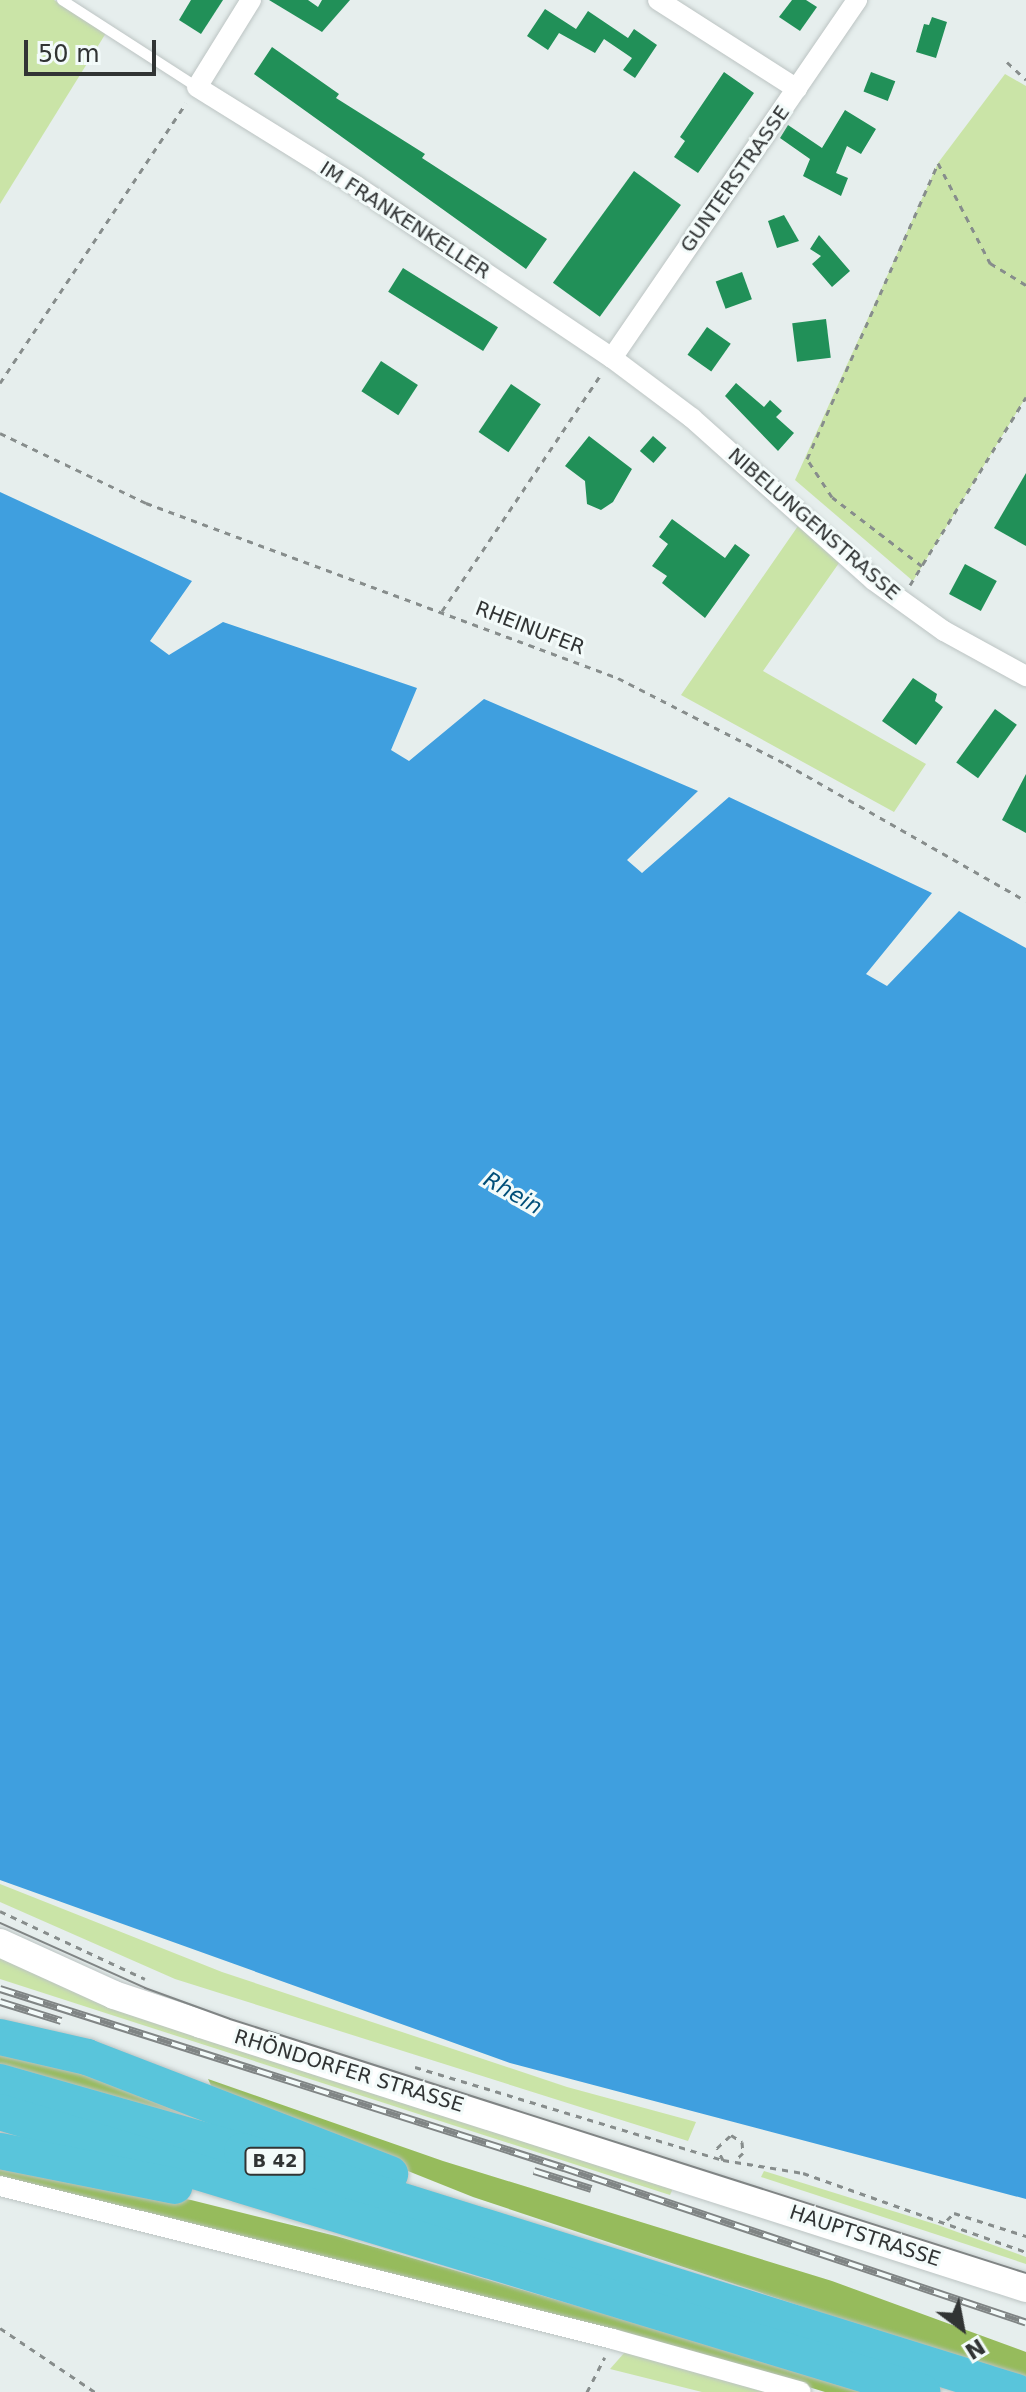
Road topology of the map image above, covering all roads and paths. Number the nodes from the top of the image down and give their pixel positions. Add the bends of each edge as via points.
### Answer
1 (62, 0) edge
2 (251, 0) edge
3 (658, 0) edge
4 (857, 0) edge
5 (1007, 62) dead end
6 (1026, 80) edge
7 (197, 87) junction
8 (797, 89) junction
9 (1026, 285) edge
10 (612, 358) junction
11 (0, 383) edge
12 (1026, 397) edge
13 (0, 433) edge
14 (922, 566) junction
15 (913, 581) dead end
16 (442, 611) junction
17 (1026, 676) edge
18 (1026, 901) edge
19 (0, 1911) edge
20 (0, 1943) edge
21 (150, 1982) dead end
22 (0, 2037) edge
23 (402, 2063) dead end
24 (0, 2082) edge
25 (0, 2112) edge
26 (0, 2151) edge
27 (723, 2160) junction
28 (732, 2162) junction
29 (705, 2182) joint
30 (0, 2186) edge
31 (947, 2220) junction
32 (1026, 2236) edge
33 (426, 2240) junction
34 (548, 2247) junction
35 (1026, 2252) edge
36 (1026, 2288) edge
37 (0, 2328) edge
38 (613, 2339) junction
39 (95, 2392) edge
40 (587, 2392) edge
41 (801, 2392) edge
42 (922, 2392) edge
43 (1016, 2392) edge

1 - 7 lane, IM FRANKENKELLER
2 - 7 street
3 - 8 street
4 - 8 street, GUNTERSTRASSE
5 - 6 path
7 - 10 street, IM FRANKENKELLER via 356,186
7 - 11 path
8 - 10 street, GUNTERSTRASSE
9 - 14 path via 990,263 938,163 807,459 832,497
10 - 16 path
10 - 17 street, NIBELUNGENSTRASSE via 692,418 873,580 944,631
12 - 14 path
13 - 16 path, RHEINUFER via 146,503 286,559
14 - 15 path
16 - 18 path, RHEINUFER via 618,678 704,720
19 - 21 path
20 - 29 street, RHÖNDORFER STRASSE via 114,1995 186,2020
22 - 34 highway, B 42 via 87,2057 157,2082 469,2205
23 - 27 path
24 - 34 highway, B 42
25 - 33 highway, B 42
26 - 33 highway
27 - 28 path
27 - 28 path via 717,2148 731,2135 742,2142 743,2153
28 - 31 path via 803,2173
29 - 36 street, HAUPTSTRASSE
30 - 38 street
31 - 32 path via 954,2213
31 - 35 path via 954,2228
33 - 42 highway, B 42
34 - 43 highway, B 42
37 - 39 path
38 - 40 path
38 - 41 street

